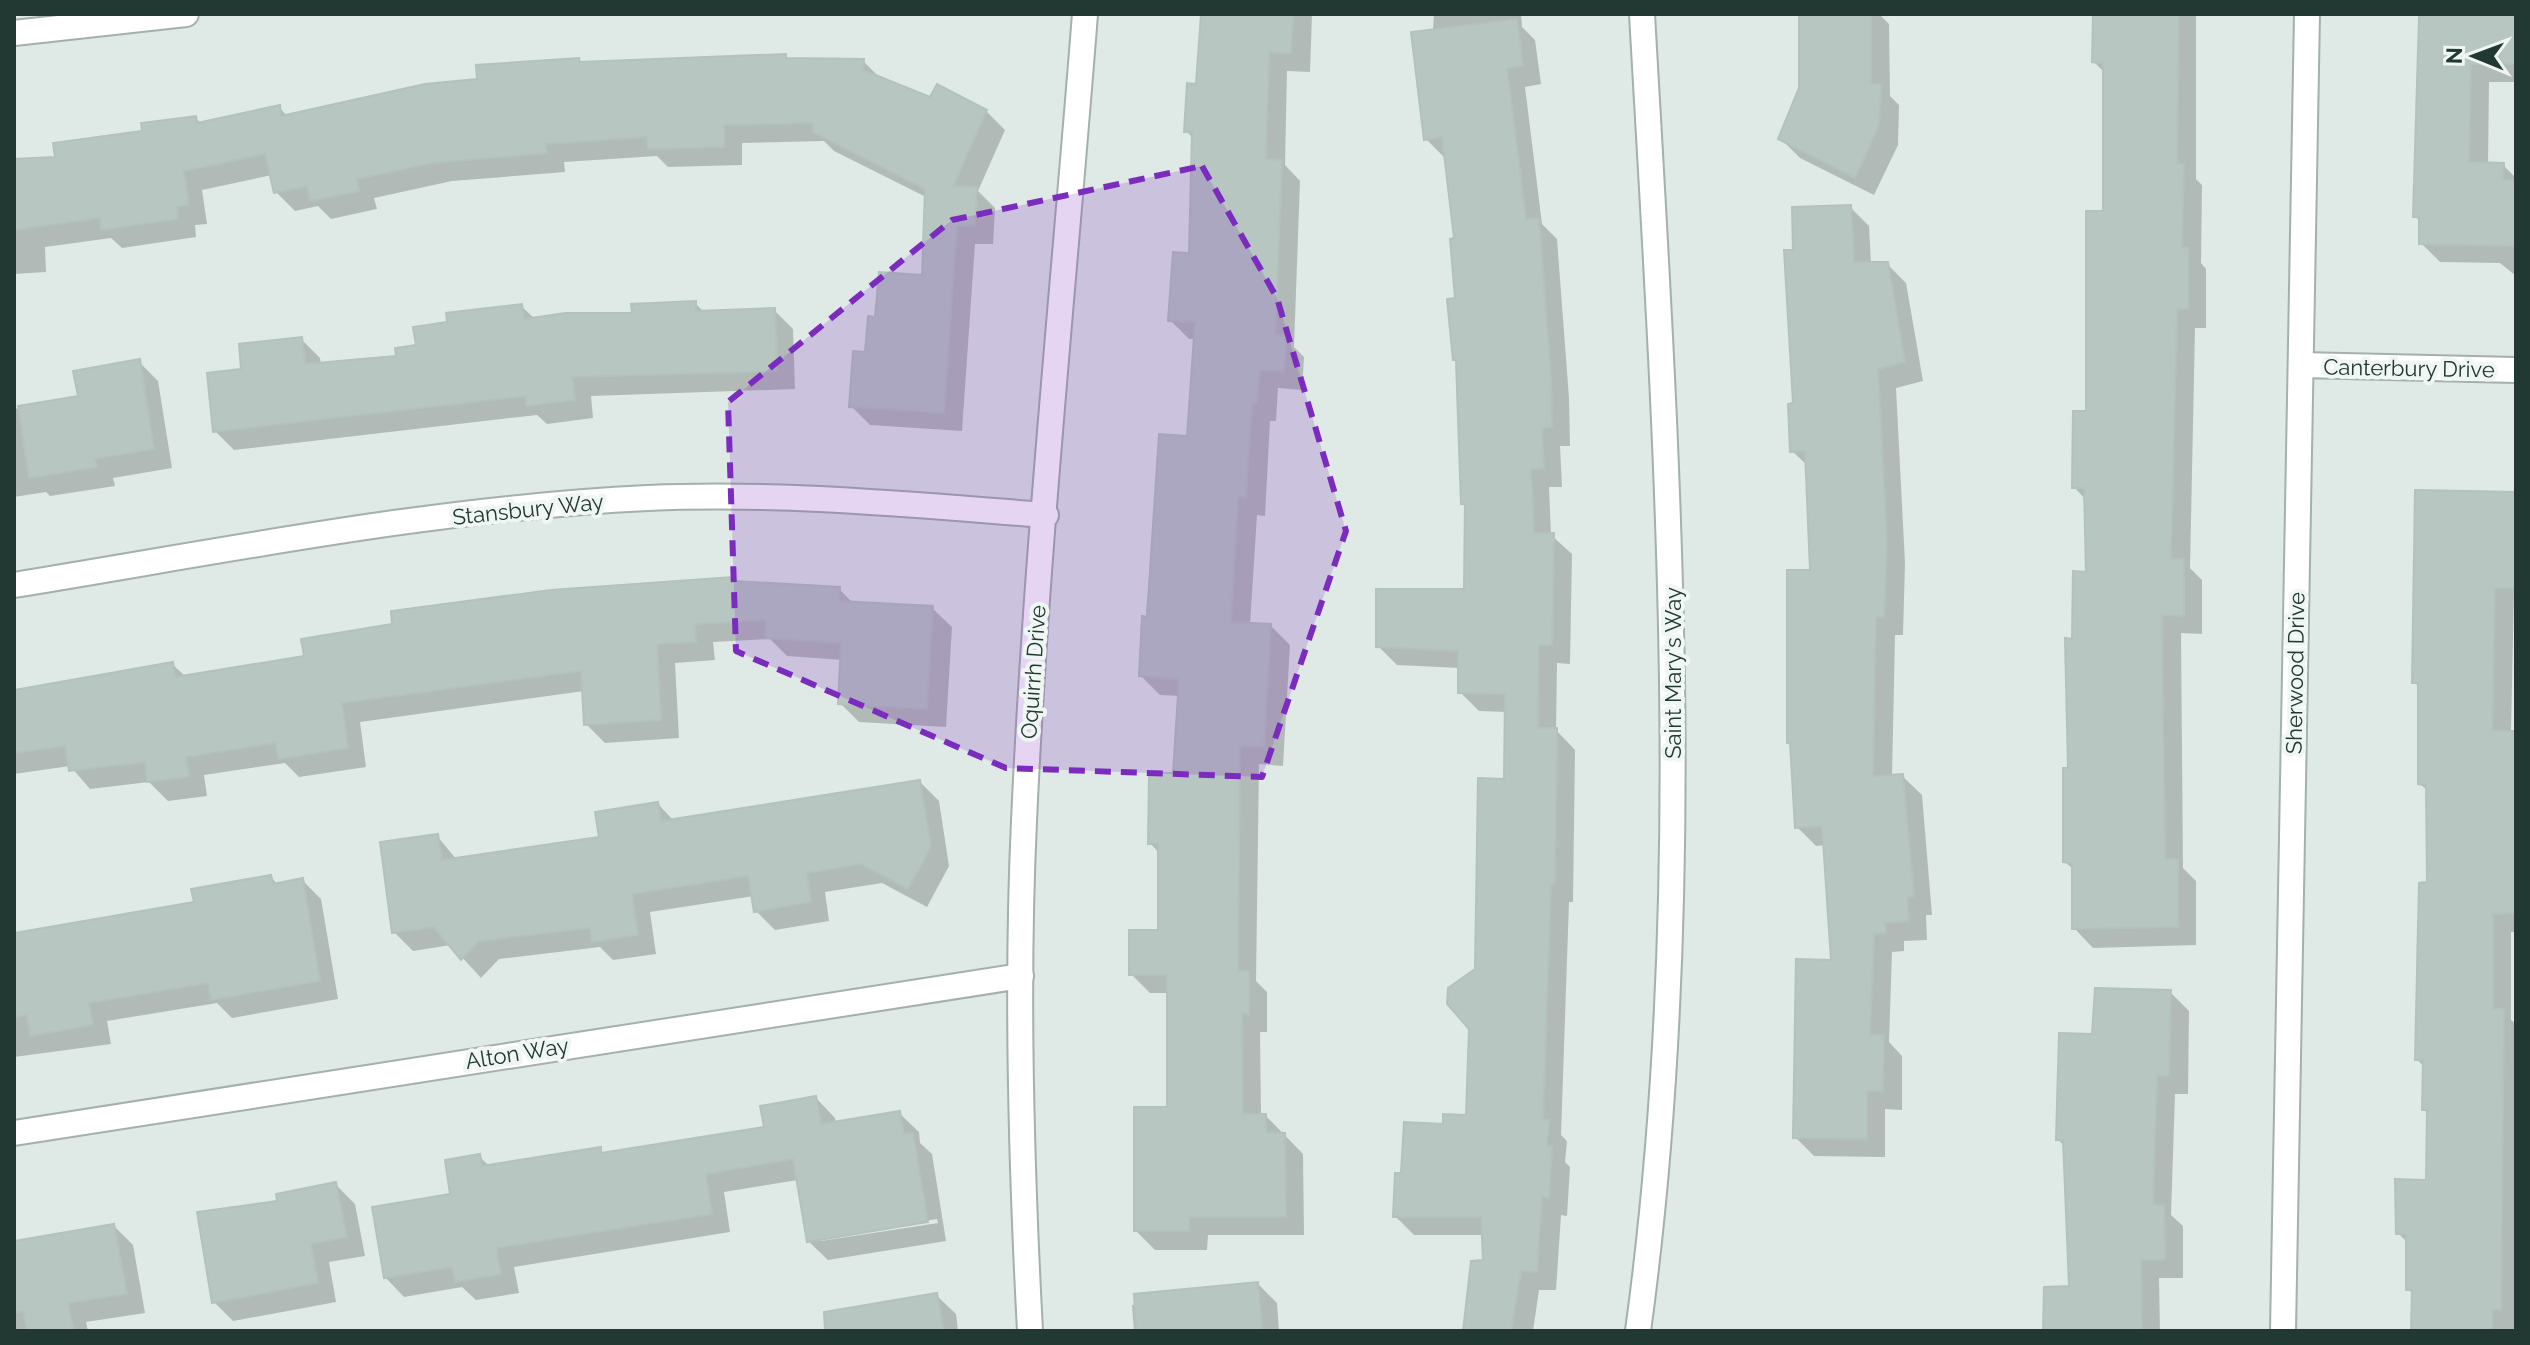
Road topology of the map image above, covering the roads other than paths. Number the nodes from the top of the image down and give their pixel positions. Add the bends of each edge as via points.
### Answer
1 (186, 14) edge
2 (1085, 14) edge
3 (1642, 14) edge
4 (2307, 14) edge
5 (14, 33) edge
6 (2301, 365) junction
7 (2516, 370) edge
8 (1046, 515) junction
9 (14, 585) edge
10 (1021, 976) junction
11 (14, 1133) edge
12 (1030, 1331) edge
13 (1638, 1331) edge
14 (2283, 1331) edge

1 - 5 street
2 - 8 street, Oquirrh Drive
3 - 13 street, Saint Mary's Way via 1671,521 1674,670 1663,1082
4 - 6 street, Sherwood Drive
6 - 7 street, Canterbury Drive
6 - 14 street, Sherwood Drive
8 - 9 street, Stansbury Way via 827,498 602,501 411,522
8 - 10 street, Oquirrh Drive via 1024,824
10 - 11 street, Alton Way
10 - 12 street, Oquirrh Drive

